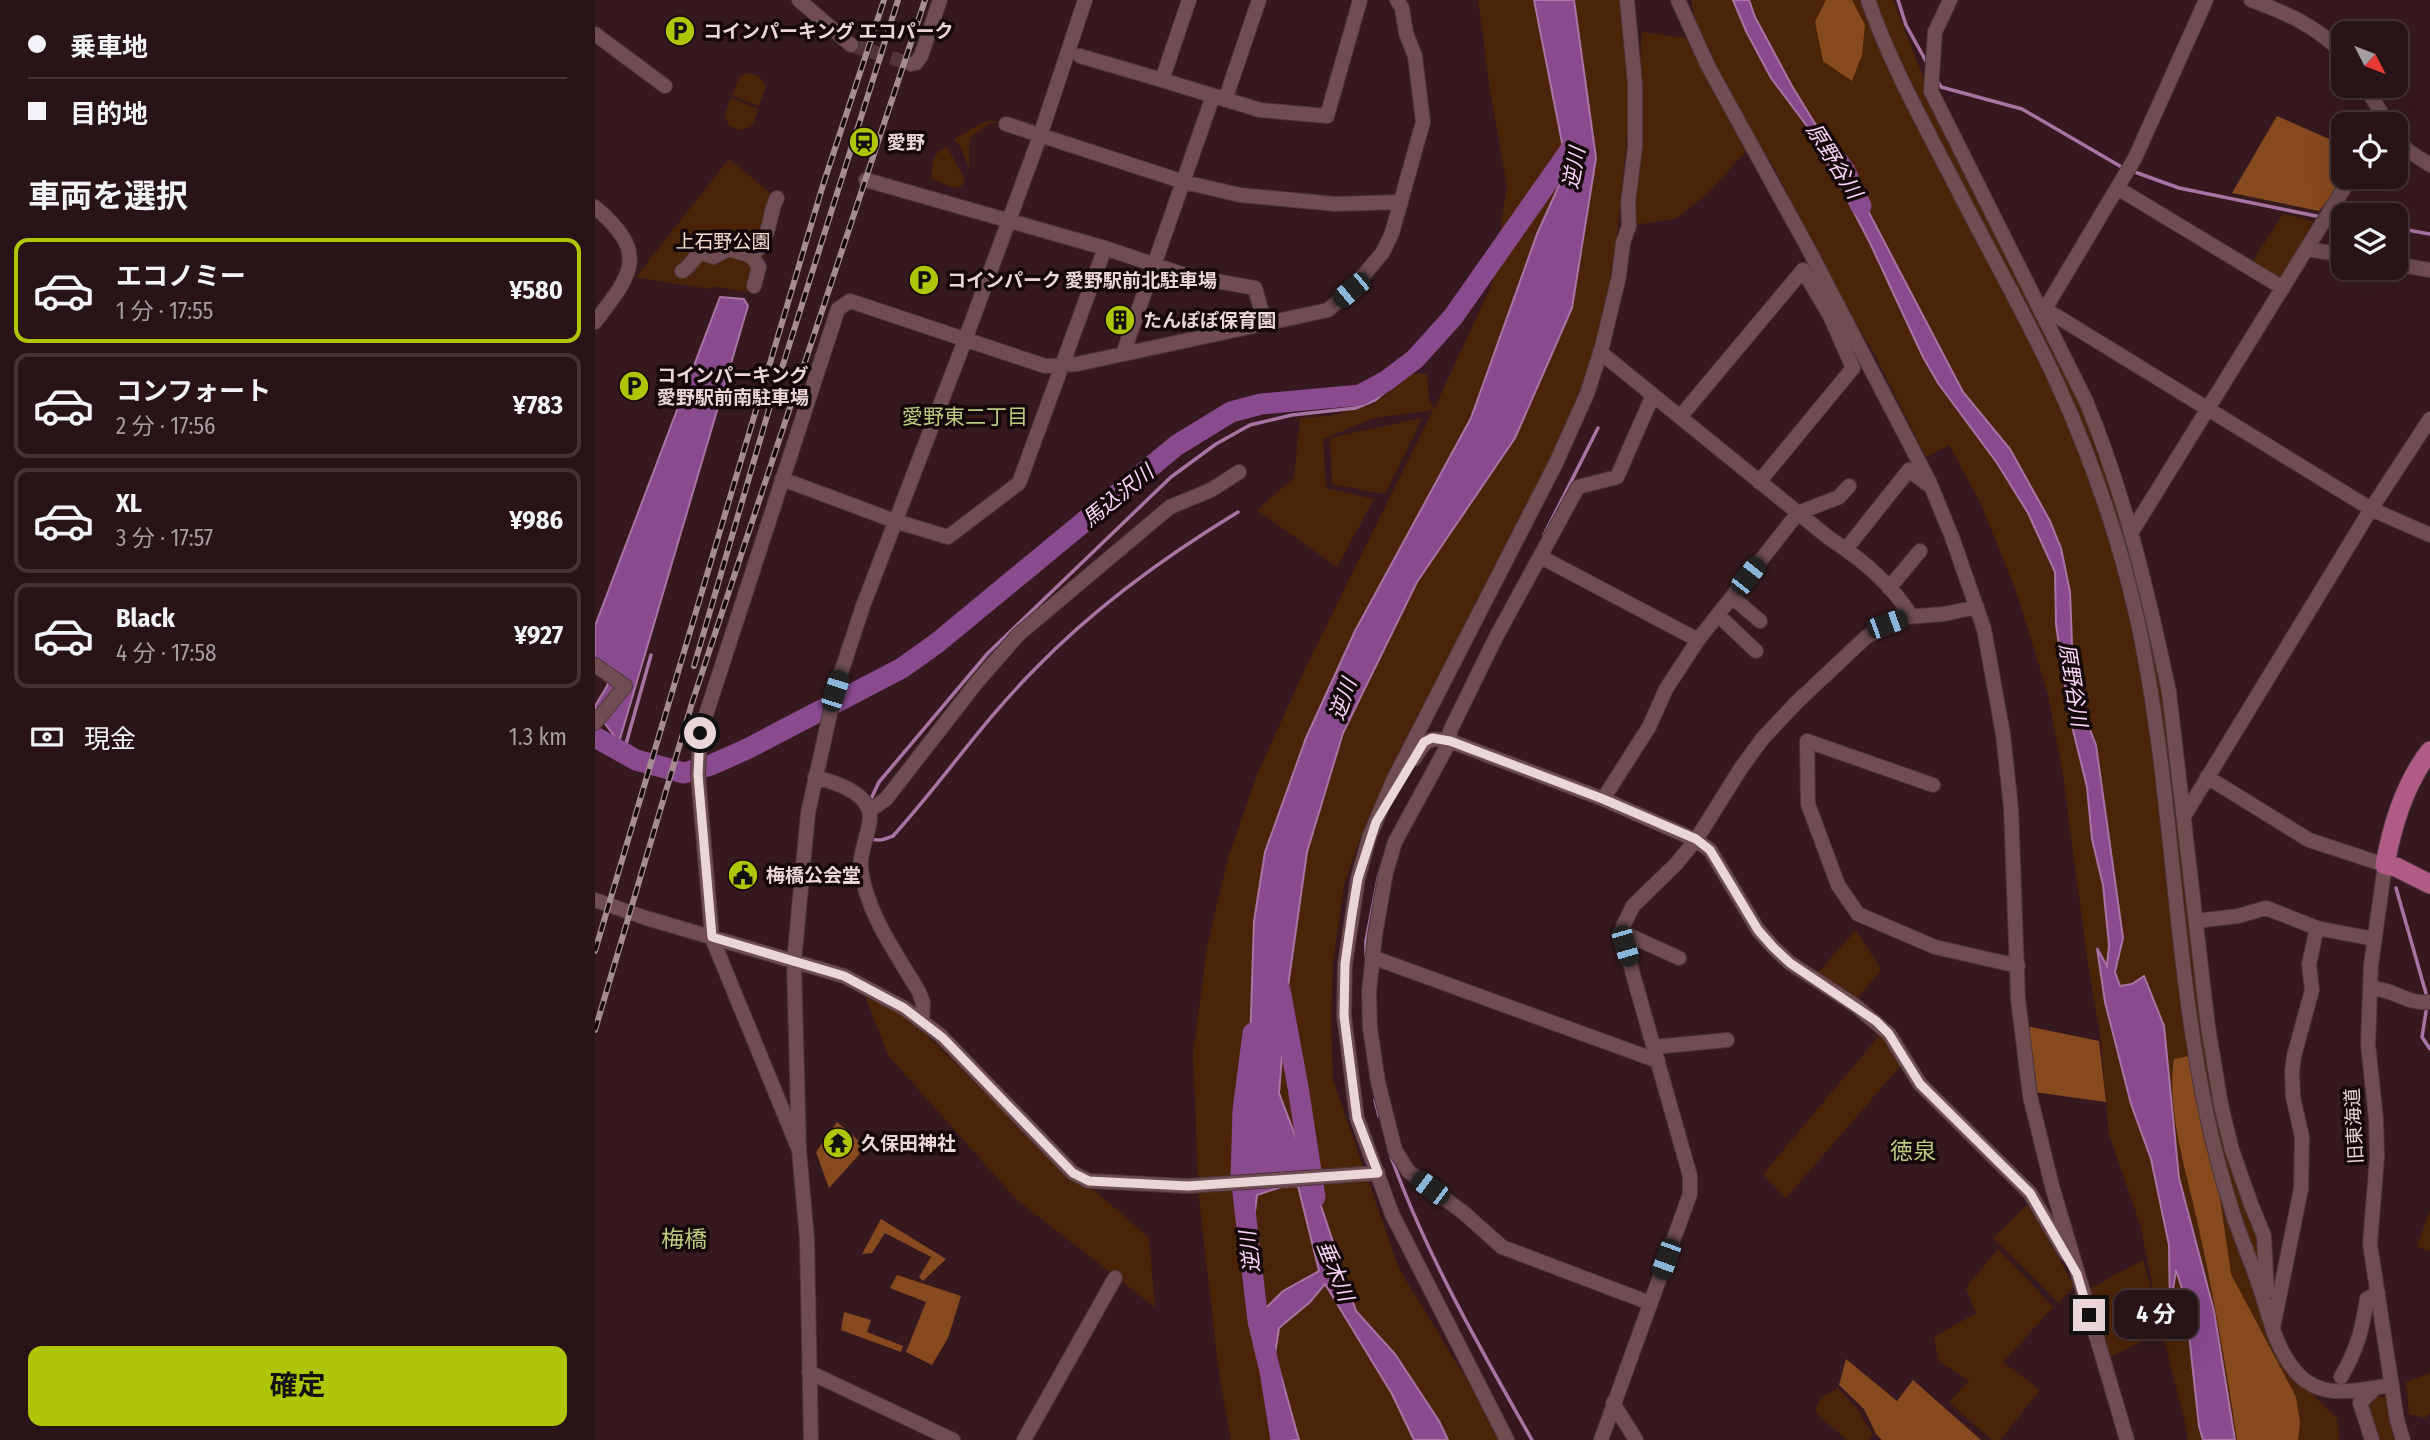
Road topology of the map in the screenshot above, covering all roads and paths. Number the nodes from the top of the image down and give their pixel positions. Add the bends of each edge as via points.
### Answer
1 (800, 0) edge
2 (940, 0) edge
3 (1085, 0) edge
4 (1189, 0) edge
5 (1259, 0) edge
6 (1360, 0) edge
7 (1397, 0) edge
8 (1627, 0) edge
9 (1678, 0) edge
10 (1868, 0) edge
11 (1951, 0) edge
12 (2206, 0) edge
13 (2251, 0) edge
14 (2291, 7) edge
15 (595, 34) edge
16 (2331, 42) edge
17 (851, 45) tunnel mouth
18 (1080, 56) dead end
19 (911, 64) dead end
20 (1161, 80) junction
21 (665, 86) dead end
22 (1219, 98) junction
23 (1006, 124) dead end
24 (1039, 136) junction
25 (2408, 151) edge
26 (2430, 165) edge
27 (866, 180) dead end
28 (1184, 182) junction
29 (2119, 188) junction
30 (2344, 189) edge
31 (777, 198) dead end
32 (1401, 202) junction
33 (595, 206) edge
34 (1105, 248) junction
35 (2307, 249) junction
36 (2331, 253) edge
37 (751, 255) junction
38 (1155, 265) junction
39 (2408, 266) edge
40 (2430, 270) edge
41 (682, 271) dead end
42 (754, 286) dead end
43 (2283, 288) junction
44 (2044, 311) junction
45 (595, 322) edge
46 (1265, 323) junction
47 (965, 340) junction
48 (1600, 352) junction
49 (1123, 354) junction
50 (1060, 365) junction
51 (1653, 395) junction
52 (2209, 410) junction
53 (1680, 417) junction
54 (2430, 419) edge
55 (1239, 472) dead end
56 (782, 479) junction
57 (1759, 482) junction
58 (1849, 486) dead end
59 (1931, 487) junction
60 (2371, 509) junction
61 (1798, 513) junction
62 (895, 521) junction
63 (2131, 533) junction
64 (2430, 535) edge
65 (1846, 549) junction
66 (1920, 551) dead end
67 (1541, 557) junction
68 (1889, 588) junction
69 (1732, 597) junction
70 (1976, 607) junction
71 (1718, 615) junction
72 (1911, 616) junction
73 (1760, 621) dead end
74 (1698, 640) junction
75 (1756, 652) dead end
76 (595, 665) edge
77 (595, 723) edge
78 (1450, 741) junction
79 (2430, 751) edge
80 (815, 777) junction
81 (2207, 777) junction
82 (1933, 785) dead end
83 (1603, 799) junction
84 (869, 811) junction
85 (2184, 816) junction
86 (1376, 822) junction
87 (1696, 839) junction
88 (2385, 865) junction
89 (2430, 884) edge
90 (595, 900) edge
91 (2196, 921) junction
92 (2317, 928) junction
93 (1624, 933) junction
94 (712, 937) junction
95 (2374, 939) junction
96 (1372, 957) junction
97 (1679, 958) dead end
98 (794, 961) junction
99 (2018, 967) junction
100 (2370, 988) junction
101 (2427, 1002) edge
102 (922, 1021) junction
103 (1727, 1040) dead end
104 (1656, 1054) junction
105 (799, 1150) junction
106 (1375, 1173) junction
107 (2077, 1274) junction
108 (1115, 1278) dead end
109 (2378, 1293) junction
110 (1650, 1303) junction
111 (2267, 1311) junction
112 (2273, 1329) junction
113 (809, 1372) junction
114 (2341, 1377) dead end
115 (2392, 1385) junction
116 (2375, 1388) junction
117 (1613, 1403) junction
118 (811, 1440) edge
119 (953, 1440) edge
120 (1024, 1440) edge
121 (1507, 1440) edge
122 (1601, 1440) edge
123 (1636, 1440) edge
124 (2127, 1440) edge
125 (2372, 1440) edge
126 (2403, 1440) edge

1 - 17 street
2 - 19 street via 921,56
3 - 24 street
4 - 20 street
5 - 22 street
6 - 22 street via 1327,116 1260,110
7 - 32 street via 1415,57 1423,122
8 - 48 street via 1635,148 1629,226
9 - 59 street via 1708,66
10 - 111 street via 1903,84 2056,380 2100,487 2120,551 2151,694 2207,1116 2234,1217
11 - 44 street via 1935,32 1931,91
12 - 29 street
13 - 14 street
14 - 16 street
15 - 21 street
18 - 20 street
20 - 22 street
22 - 28 street
23 - 24 street
24 - 28 street
24 - 47 street
25 - 26 street
27 - 34 street
28 - 32 street via 1286,201
28 - 38 street
29 - 43 street
29 - 44 street
30 - 35 street
31 - 37 street via 762,245
32 - 46 street via 1383,252 1351,290 1328,310
33 - 45 street via 624,236 630,264 627,279
34 - 38 street
34 - 50 street
35 - 36 street
35 - 43 street
37 - 41 street via 729,249 713,257 702,253
37 - 42 street via 759,267
38 - 46 street via 1255,288
38 - 49 street
39 - 40 street
43 - 52 street
44 - 52 street
44 - 63 street via 2107,451
46 - 49 street
47 - 50 street via 1045,366
47 - 56 street via 850,301 838,309
47 - 62 street
48 - 51 street
48 - 86 street via 1556,463
49 - 50 street
50 - 62 street via 1019,483 948,537
51 - 53 street
51 - 67 street via 1617,477 1579,487
52 - 60 street
52 - 63 street
53 - 57 street
53 - 57 street via 1803,270 1853,368
54 - 60 street
55 - 84 street via 1170,507 1018,635 886,799
56 - 62 street
56 - 94 street via 700,733 698,775
57 - 61 street
58 - 61 street via 1839,497
59 - 65 street via 1909,470
59 - 70 street
60 - 64 street
60 - 81 street
61 - 65 street
61 - 69 street
62 - 80 street via 835,691
63 - 85 street via 2169,692
65 - 68 street
66 - 68 street
67 - 74 street
67 - 78 street via 1490,649 1450,731
68 - 72 street
69 - 71 street
69 - 73 street
70 - 72 street
70 - 99 street via 2003,734
71 - 74 street
71 - 75 street
72 - 87 street via 1865,638 1797,702 1763,738
74 - 83 street
76 - 77 street via 625,686
78 - 83 street
78 - 86 street via 1432,738 1424,742
78 - 96 street via 1395,842
79 - 88 main road via 2391,831
80 - 84 street via 840,785
80 - 98 street
81 - 85 street
81 - 88 street via 2309,840
82 - 99 street via 1807,741 1808,804 1838,885 1858,914 1935,947
83 - 87 street
84 - 102 street via 860,868 877,920 919,992
85 - 91 street
86 - 106 street via 1352,914 1344,1016 1357,1118
87 - 93 street via 1633,906
87 - 107 street via 1710,850 1773,947 1876,1021 1920,1084 2030,1193
88 - 89 main road
88 - 95 street, 旧東海道
90 - 94 street
91 - 92 street via 2266,908
91 - 111 street via 2221,1105 2232,1150 2265,1236
92 - 95 street
92 - 112 street via 2309,964 2312,990 2292,1071 2302,1137 2301,1189
93 - 97 street
93 - 104 street
94 - 98 street
94 - 105 street
95 - 100 street, 旧東海道
96 - 104 street
96 - 110 street via 1370,1028 1378,1082 1395,1150 1408,1171 1502,1247
98 - 102 street via 844,976
98 - 105 street
99 - 107 street via 2030,1096
100 - 101 street via 2411,1002
100 - 109 street, 旧東海道 via 2368,1044 2377,1157 2370,1244
102 - 106 street via 1073,1173 1089,1181 1188,1186
103 - 104 street
104 - 110 street via 1690,1175 1690,1194
105 - 113 street via 807,1239
106 - 121 street
107 - 124 street
108 - 120 street
109 - 114 street via 2367,1299 2361,1337
109 - 115 street, 旧東海道
110 - 117 street
111 - 112 street
112 - 116 street via 2290,1365 2315,1388 2341,1392
113 - 118 street
113 - 119 street
115 - 116 street
115 - 126 street, 旧東海道
116 - 125 street via 2360,1403
117 - 122 street
117 - 123 street

